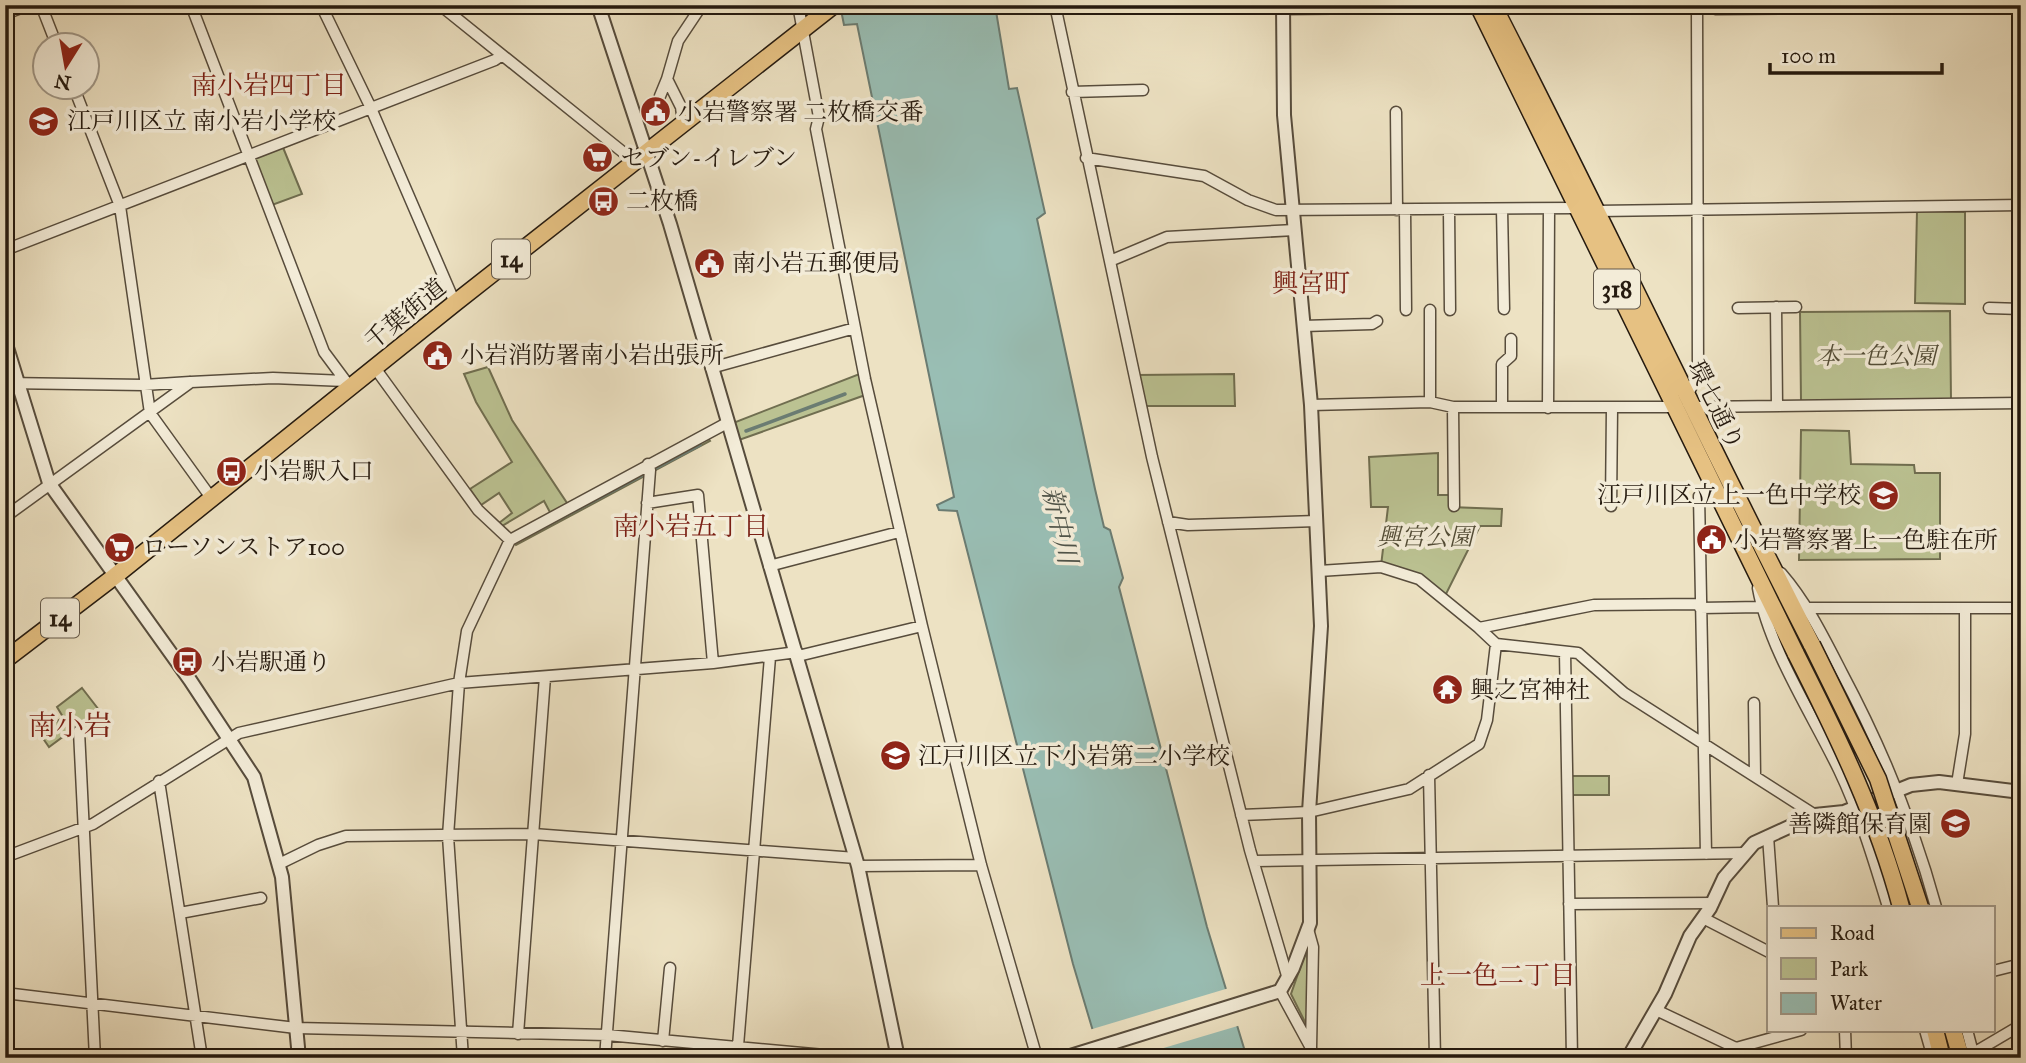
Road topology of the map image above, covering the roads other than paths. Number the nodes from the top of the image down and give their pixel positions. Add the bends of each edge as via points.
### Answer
1 (29, 5) edge
2 (41, 5) edge
3 (205, 5) edge
4 (321, 5) edge
5 (440, 5) edge
6 (598, 5) edge
7 (702, 5) edge
8 (798, 5) edge
9 (834, 5) edge
10 (1055, 5) edge
11 (1640, 5) edge
12 (1699, 5) edge
13 (1485, 6) edge
14 (1283, 7) edge
15 (2021, 7) edge
16 (192, 8) edge
17 (5, 15) edge
18 (809, 24) junction
19 (52, 32) edge
20 (502, 55) junction
21 (667, 79) junction
22 (1143, 90) dead end
23 (1072, 92) junction
24 (660, 96) dead end
25 (79, 102) edge
26 (370, 106) junction
27 (1396, 112) dead end
28 (683, 123) junction
29 (647, 151) junction
30 (248, 154) junction
31 (1086, 158) junction
32 (632, 163) junction
33 (2021, 205) edge
34 (120, 206) junction
35 (1577, 208) junction
36 (1502, 209) junction
37 (1549, 209) junction
38 (1697, 209) junction
39 (1401, 210) junction
40 (1449, 210) junction
41 (1597, 211) junction
42 (1292, 212) junction
43 (1295, 230) junction
44 (5, 250) edge
45 (1110, 261) junction
46 (455, 303) junction
47 (1776, 307) junction
48 (1796, 307) dead end
49 (1738, 308) dead end
50 (1989, 308) dead end
51 (1504, 309) dead end
52 (2021, 309) edge
53 (1406, 310) dead end
54 (1430, 310) dead end
55 (1450, 310) dead end
56 (1377, 321) dead end
57 (1303, 326) junction
58 (855, 328) junction
59 (1511, 339) dead end
60 (5, 341) edge
61 (375, 368) junction
62 (710, 368) junction
63 (191, 382) junction
64 (12, 383) edge
65 (348, 384) junction
66 (144, 386) junction
67 (1690, 401) junction
68 (1430, 402) junction
69 (2021, 403) edge
70 (1311, 405) junction
71 (1777, 406) junction
72 (1453, 407) junction
73 (1675, 407) junction
74 (1502, 408) junction
75 (1548, 408) junction
76 (1612, 408) junction
77 (150, 413) junction
78 (727, 423) junction
79 (648, 464) junction
80 (49, 483) junction
81 (1712, 483) junction
82 (212, 499) junction
83 (647, 503) junction
84 (1454, 506) dead end
85 (1612, 506) dead end
86 (5, 517) edge
87 (1317, 521) junction
88 (1168, 522) junction
89 (899, 532) junction
90 (510, 540) junction
91 (1766, 556) junction
92 (769, 566) junction
93 (1319, 571) junction
94 (1755, 572) junction
95 (115, 576) junction
96 (1700, 606) junction
97 (1761, 607) junction
98 (1809, 608) junction
99 (2021, 608) edge
100 (1965, 609) junction
101 (922, 625) junction
102 (1479, 628) junction
103 (1496, 644) junction
104 (1565, 652) junction
105 (798, 654) junction
106 (770, 657) junction
107 (5, 660) edge
108 (713, 663) junction
109 (634, 669) junction
110 (545, 677) junction
111 (458, 684) junction
112 (1754, 703) dead end
113 (79, 731) dead end
114 (229, 737) junction
115 (1703, 741) junction
116 (1429, 775) junction
117 (1755, 775) junction
118 (159, 781) junction
119 (1957, 784) junction
120 (1898, 789) junction
121 (2021, 792) edge
122 (1855, 808) junction
123 (1309, 812) junction
124 (1241, 815) junction
125 (1815, 815) junction
126 (83, 829) junction
127 (533, 834) junction
128 (448, 836) junction
129 (1768, 836) junction
130 (621, 842) junction
131 (754, 852) junction
132 (1745, 853) junction
133 (1706, 854) junction
134 (5, 857) edge
135 (1569, 857) junction
136 (1431, 859) junction
137 (1308, 860) junction
138 (1254, 861) junction
139 (857, 862) junction
140 (279, 864) junction
141 (981, 865) junction
142 (261, 898) dead end
143 (1713, 903) junction
144 (1569, 904) junction
145 (1773, 906) edge
146 (1888, 906) edge
147 (1901, 906) edge
148 (1920, 906) edge
149 (1937, 906) edge
150 (180, 913) junction
151 (1703, 918) junction
152 (1308, 929) junction
153 (1767, 951) edge
154 (2021, 964) edge
155 (670, 968) dead end
156 (1994, 971) edge
157 (1288, 979) junction
158 (1280, 991) junction
159 (5, 993) edge
160 (93, 1004) junction
161 (1656, 1010) junction
162 (197, 1017) junction
163 (2021, 1026) edge
164 (296, 1028) junction
165 (1845, 1032) edge
166 (1926, 1032) edge
167 (1936, 1032) edge
168 (1954, 1032) edge
169 (1967, 1032) edge
170 (462, 1033) junction
171 (1777, 1033) edge
172 (518, 1034) junction
173 (607, 1035) junction
174 (663, 1041) junction
175 (737, 1053) edge
176 (1312, 1053) edge
177 (1735, 1053) edge
178 (1966, 1056) edge
179 (1066, 1057) edge
180 (95, 1058) edge
181 (202, 1058) edge
182 (299, 1058) edge
183 (463, 1058) edge
184 (605, 1058) edge
185 (857, 1058) edge
186 (898, 1058) edge
187 (1037, 1058) edge
188 (1435, 1058) edge
189 (1572, 1058) edge
190 (1628, 1058) edge
191 (1846, 1058) edge
192 (1933, 1058) edge
193 (1942, 1058) edge

1 - 17 street
2 - 19 street
3 - 16 street
4 - 26 street
5 - 20 street
6 - 29 street
7 - 21 street via 678,41
8 - 18 street
9 - 18 main road, 千葉街道 / 14
10 - 23 street
11 - 13 street
12 - 15 street via 1716,9
12 - 38 street
13 - 14 street
13 - 35 main road, 環七通り / 318
13 - 41 main road, 環七通り / 318
14 - 42 street via 1284,115
16 - 30 street
18 - 28 main road, 千葉街道 / 14
18 - 58 street via 819,117 816,129
20 - 26 street
20 - 32 street
21 - 24 street
21 - 28 street via 681,107
22 - 23 street
23 - 31 street
25 - 34 street
26 - 30 street
26 - 46 street
27 - 39 street
28 - 29 main road, 千葉街道 / 14
29 - 32 main road, 千葉街道 / 14
29 - 62 street
30 - 34 street
30 - 65 street via 324,352
31 - 42 street via 1204,176 1248,200
31 - 45 street
32 - 46 main road, 千葉街道 / 14
33 - 38 street
34 - 44 street
34 - 66 street
35 - 37 street
35 - 73 main road, 環七通り / 318
36 - 37 street
36 - 40 street
36 - 51 street
37 - 75 street
38 - 41 street
38 - 67 street via 1698,376
39 - 40 street
39 - 42 street
39 - 53 street
40 - 55 street
41 - 67 main road, 環七通り / 318
42 - 43 street
43 - 45 street via 1167,237
43 - 57 street
45 - 88 street
46 - 61 main road, 千葉街道 / 14
47 - 48 street
47 - 49 street
47 - 71 street
50 - 52 street
54 - 68 street
56 - 57 street
57 - 70 street
58 - 62 street
58 - 89 street
59 - 74 street via 1511,356 1503,364
60 - 64 street
61 - 65 main road, 千葉街道 / 14
61 - 90 street via 478,510
62 - 78 street
63 - 65 street via 273,378
63 - 66 street
63 - 77 street
64 - 66 street
64 - 80 street
65 - 82 main road, 千葉街道 / 14
66 - 77 street
67 - 71 street
67 - 91 main road, 環七通り / 318
68 - 70 street
68 - 72 street
69 - 71 street
70 - 87 street
72 - 74 street
72 - 84 street
73 - 76 street
73 - 81 main road, 環七通り / 318
74 - 75 street
75 - 76 street
76 - 85 street
77 - 80 street
77 - 82 street
78 - 79 street
78 - 92 street
79 - 83 street
79 - 90 street
80 - 86 street
80 - 95 street
81 - 94 main road, 環七通り / 318
81 - 96 street via 1699,496
82 - 95 main road, 千葉街道 / 14
83 - 108 street via 698,495
83 - 109 street
87 - 88 street
87 - 93 street
88 - 124 street
89 - 92 street
89 - 101 street
90 - 111 street via 467,631
91 - 98 street
91 - 148 main road, 環七通り / 318, bridge via 1878,779
92 - 105 street
93 - 102 street via 1381,567 1419,579
93 - 123 street via 1321,626
94 - 97 street
94 - 147 main road, 環七通り / 318, bridge via 1860,784
95 - 107 main road, 千葉街道 / 14
95 - 114 street
96 - 97 street
96 - 102 street via 1594,606
96 - 115 street
97 - 122 street
98 - 100 street
98 - 120 street
99 - 100 street
100 - 119 street via 1965,734
101 - 105 street
101 - 141 street
102 - 103 street
103 - 104 street
103 - 116 street via 1479,744
104 - 115 street via 1578,653 1624,693
104 - 135 street
105 - 106 street
105 - 139 street
106 - 108 street
106 - 131 street
108 - 109 street
109 - 110 street
109 - 130 street
110 - 111 street
110 - 127 street
111 - 114 street
111 - 128 street
112 - 117 street
113 - 126 street
114 - 118 street
114 - 140 street via 254,777
115 - 117 street
115 - 133 street
116 - 123 street via 1409,789
116 - 136 street
117 - 125 street
118 - 126 street
118 - 150 street
119 - 120 street via 1926,783
119 - 121 street
120 - 122 street
120 - 149 street
122 - 125 street
122 - 146 street
123 - 124 street
123 - 137 street
124 - 138 street
125 - 129 street
126 - 134 street
126 - 160 street
127 - 128 street
127 - 130 street
127 - 172 street
128 - 140 street via 346,836
128 - 170 street
129 - 132 street
129 - 145 street
130 - 131 street
130 - 173 street
131 - 139 street
131 - 175 street
132 - 133 street
132 - 143 street via 1724,878
133 - 135 street
135 - 136 street
135 - 144 street
136 - 137 street
136 - 188 street
137 - 138 street
137 - 152 street
138 - 157 street
139 - 141 street
139 - 186 street
140 - 164 street
141 - 187 street
142 - 150 street
143 - 144 street
143 - 151 street
144 - 189 street
150 - 162 street
151 - 153 street
151 - 161 street
152 - 157 street
152 - 176 street via 1313,947
154 - 156 street
155 - 174 street
157 - 158 street
158 - 176 street
158 - 179 street
159 - 160 street
160 - 162 street
160 - 180 street
161 - 177 street
161 - 190 street
162 - 164 street
162 - 181 street
163 - 178 street
164 - 170 street
164 - 182 street
165 - 191 street
166 - 192 street
167 - 193 main road
168 - 178 main road
169 - 178 street
170 - 172 street
170 - 183 street
171 - 177 street
172 - 173 street
173 - 174 street
173 - 184 street
174 - 175 street
175 - 185 street

